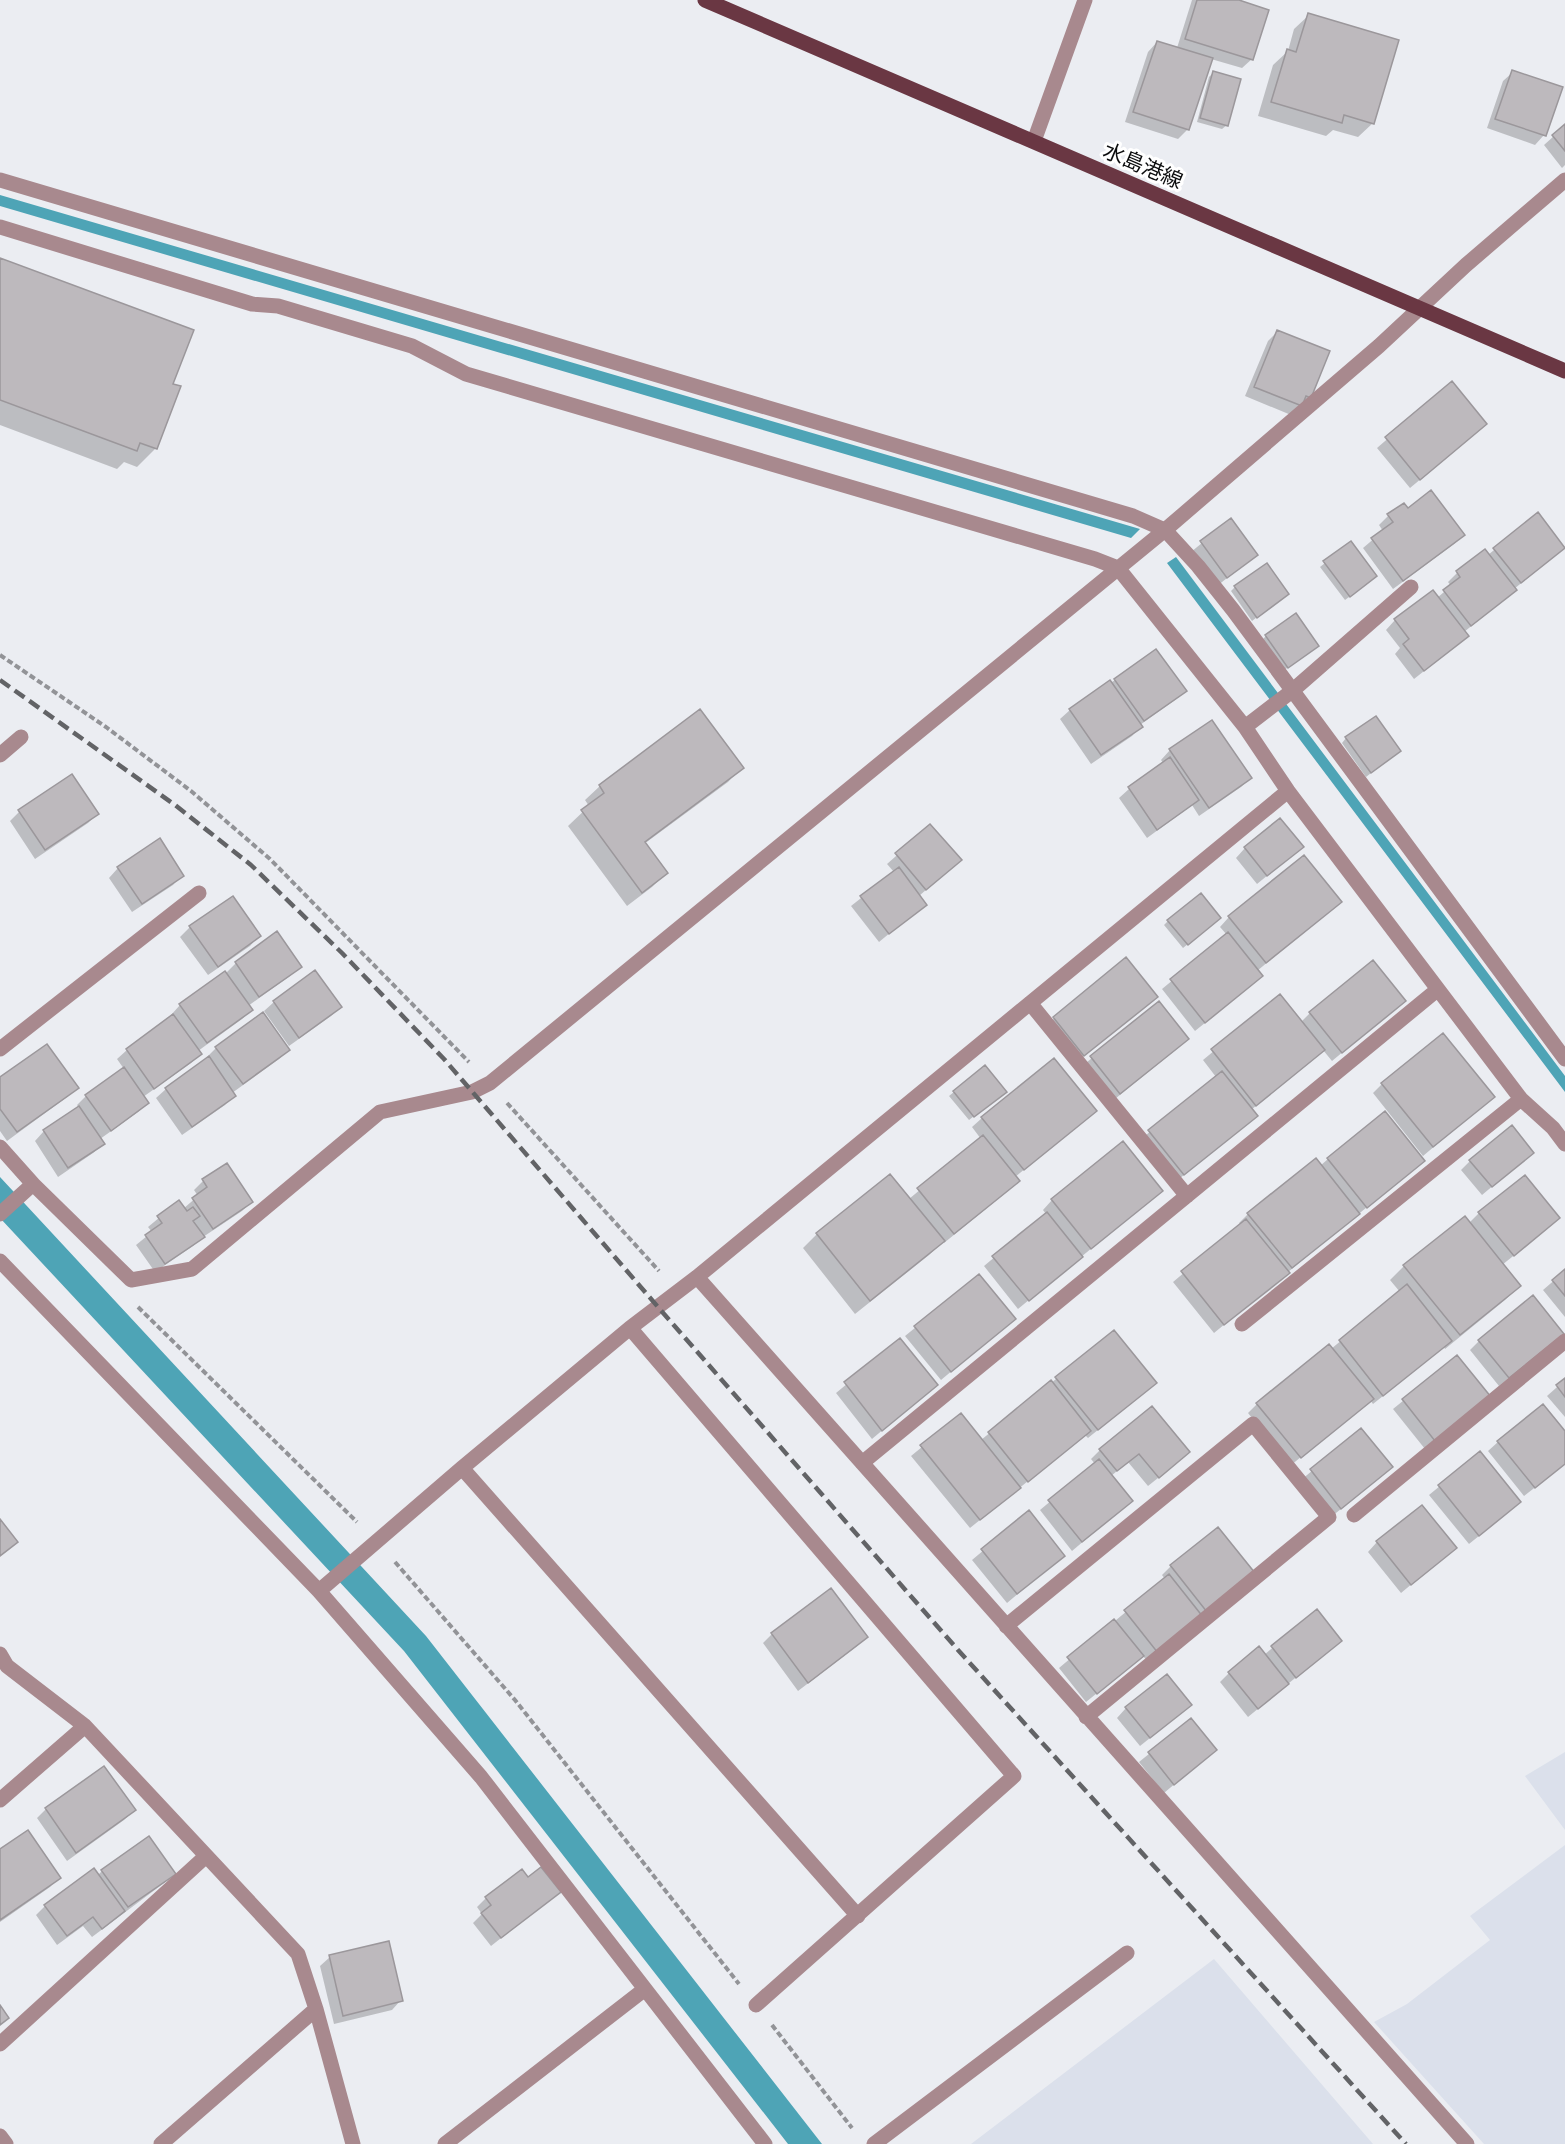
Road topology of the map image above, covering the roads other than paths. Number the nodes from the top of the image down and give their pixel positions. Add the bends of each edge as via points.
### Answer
1 (705, 0) edge
2 (1085, 0) edge
3 (1034, 141) junction
4 (0, 180) edge
5 (1565, 180) edge
6 (0, 227) edge
7 (1419, 308) junction
8 (1565, 371) edge
9 (1165, 530) junction
10 (1118, 568) junction
11 (1412, 587) dead end
12 (1289, 694) junction
13 (1245, 727) junction
14 (21, 737) dead end
15 (0, 755) edge
16 (1288, 790) junction
17 (199, 893) dead end
18 (1437, 990) junction
19 (1030, 1003) junction
20 (0, 1049) edge
21 (1565, 1059) edge
22 (1521, 1098) junction
23 (1559, 1124) edge
24 (1565, 1144) edge
25 (0, 1147) edge
26 (28, 1188) junction
27 (1187, 1196) junction
28 (0, 1214) edge
29 (0, 1262) edge
30 (696, 1276) junction
31 (1242, 1324) dead end
32 (630, 1328) junction
33 (1565, 1341) edge
34 (862, 1463) junction
35 (462, 1468) junction
36 (1354, 1515) dead end
37 (322, 1588) junction
38 (1006, 1626) junction
39 (0, 1654) edge
40 (1086, 1717) junction
41 (85, 1726) junction
42 (0, 1800) edge
43 (205, 1857) junction
44 (858, 1916) junction
45 (1127, 1953) dead end
46 (645, 1989) junction
47 (756, 2005) road end
48 (316, 2009) junction
49 (0, 2044) edge
50 (0, 2136) edge
51 (6, 2144) edge
52 (160, 2144) edge
53 (353, 2144) edge
54 (445, 2144) edge
55 (765, 2144) edge
56 (874, 2144) edge
57 (1467, 2144) edge

1 - 3 main road, 水島港線
2 - 3 street
3 - 7 main road, 水島港線
4 - 9 street via 1133,516
5 - 7 street
6 - 10 street via 252,304 278,306 412,346 466,374 1095,558
7 - 8 main road, 水島港線
7 - 9 street
9 - 10 street
9 - 12 street via 1198,566
10 - 13 street
10 - 26 street via 490,1083 472,1092 380,1112 192,1269 131,1280
11 - 12 street
12 - 13 street
12 - 21 street
13 - 16 street
14 - 15 street
16 - 18 street
16 - 19 street
17 - 20 street
18 - 22 street
18 - 27 street
19 - 27 street
19 - 30 street
22 - 23 street
22 - 31 street
23 - 24 street
25 - 26 street
26 - 28 street
27 - 34 street
29 - 37 street
30 - 32 street
30 - 34 street
32 - 35 street
32 - 44 street via 1014,1776
33 - 36 street
34 - 38 street
35 - 37 street
35 - 44 street
37 - 46 street via 482,1777
38 - 40 street
38 - 40 street via 1253,1424 1329,1517
39 - 41 street via 7,1666
40 - 57 street
41 - 42 street
41 - 43 street
43 - 48 street via 298,1954
43 - 49 street
44 - 47 street
45 - 56 street
46 - 54 street
46 - 55 street
48 - 52 street
48 - 53 street
50 - 51 street

